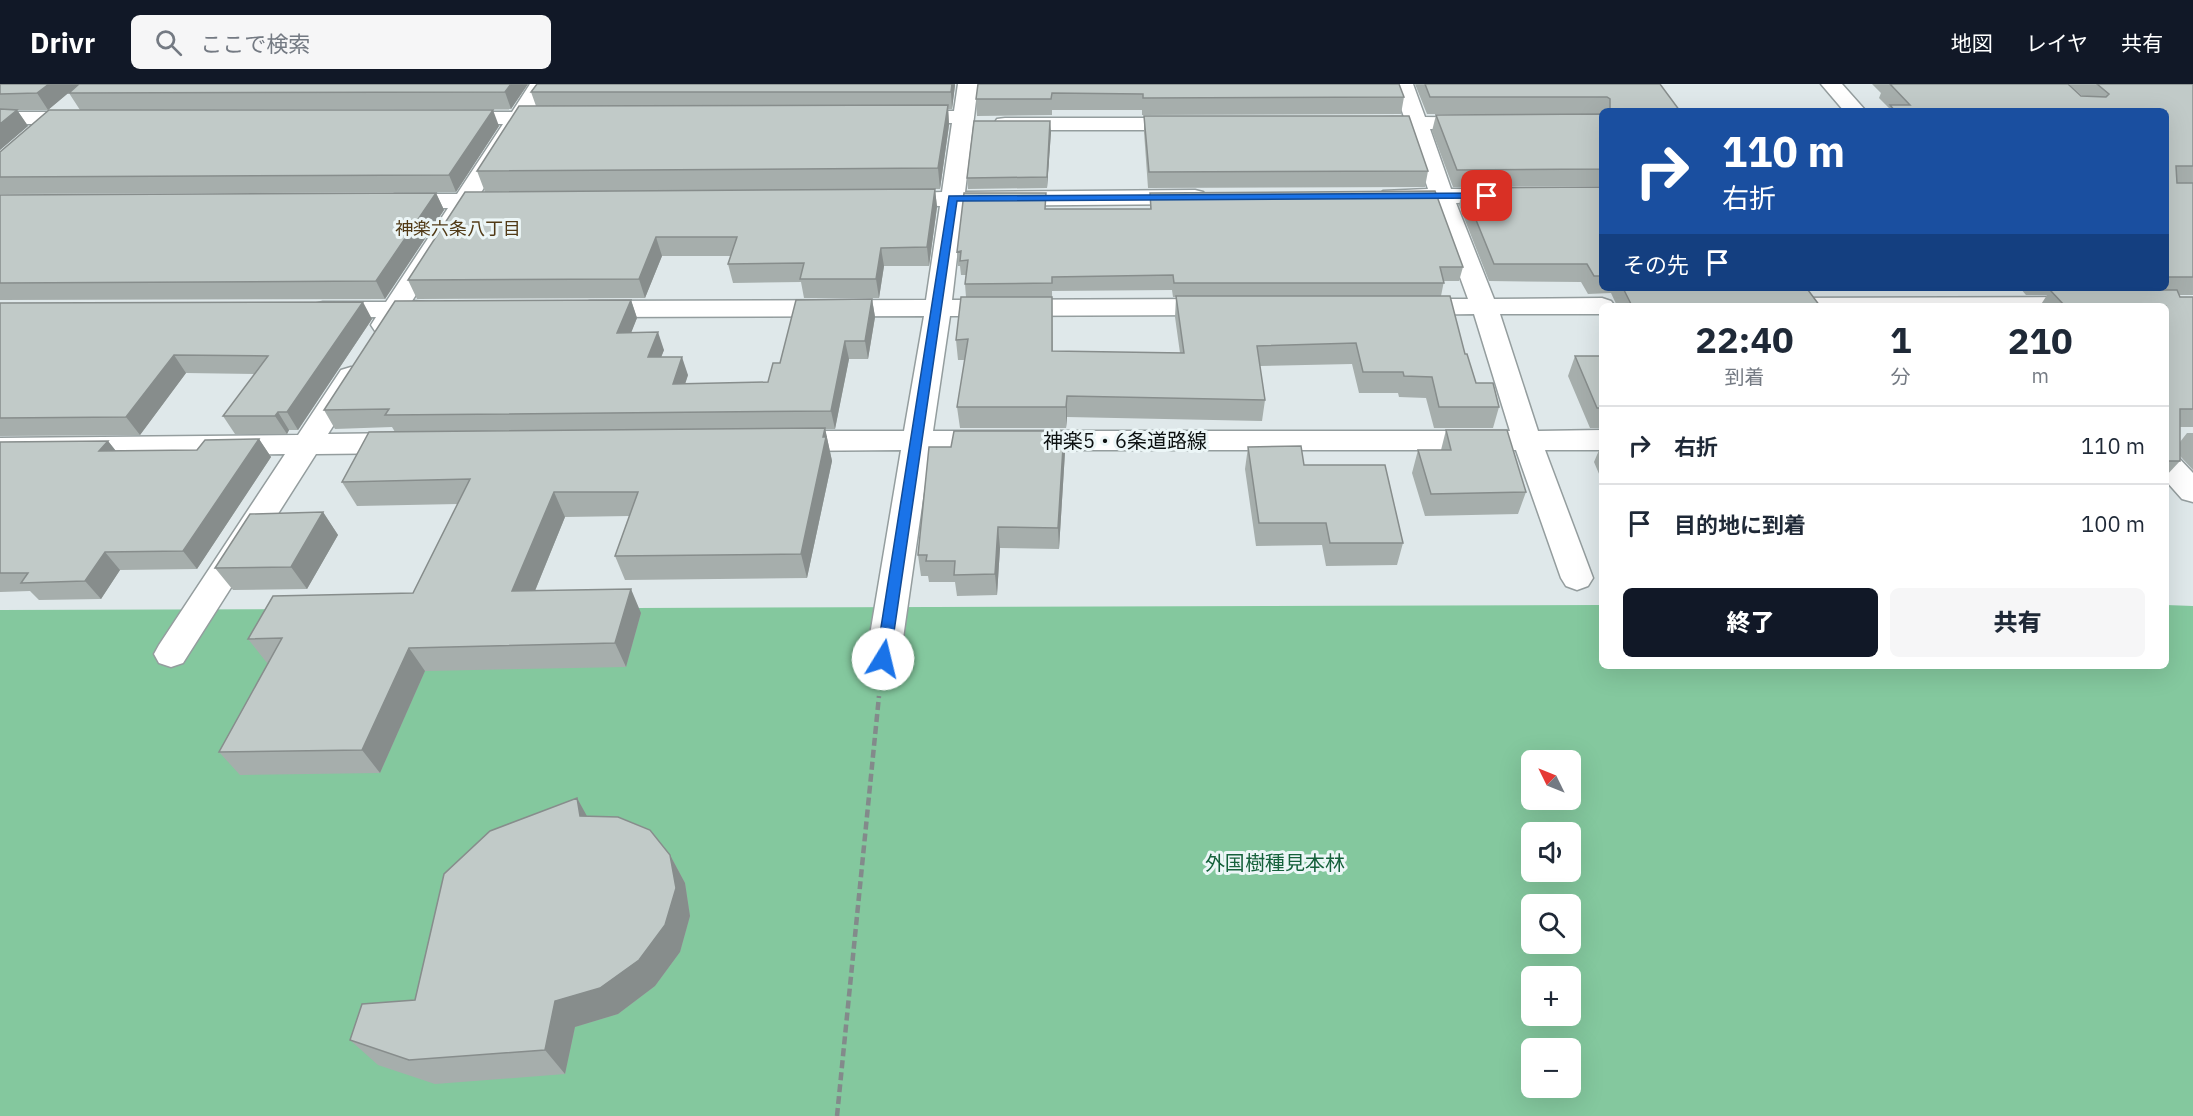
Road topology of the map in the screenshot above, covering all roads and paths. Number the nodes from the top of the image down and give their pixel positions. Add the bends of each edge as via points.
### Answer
1 (540, 84) edge
2 (968, 84) edge
3 (1403, 84) edge
4 (1831, 84) edge
5 (78, 98) edge
6 (1852, 108) edge
7 (883, 117) edge
8 (0, 118) edge
9 (54, 118) junction
10 (101, 118) edge
11 (435, 118) edge
12 (518, 118) junction
13 (577, 118) edge
14 (965, 121) junction
15 (1346, 123) edge
16 (1418, 123) junction
17 (1498, 123) edge
18 (1203, 124) edge
19 (27, 141) edge
20 (1533, 195) edge
21 (1370, 196) edge
22 (1442, 196) junction
23 (1215, 197) edge
24 (953, 198) junction
25 (869, 199) edge
26 (369, 201) edge
27 (464, 201) junction
28 (524, 201) edge
29 (2018, 300) edge
30 (1884, 303) edge
31 (2075, 303) edge
32 (1484, 306) junction
33 (1599, 306) edge
34 (1246, 307) edge
35 (1389, 307) edge
36 (938, 308) junction
37 (394, 309) junction
38 (453, 309) edge
39 (571, 309) edge
40 (298, 310) edge
41 (918, 440) junction
42 (1527, 440) junction
43 (1599, 440) edge
44 (750, 441) edge
45 (439, 443) edge
46 (307, 444) junction
47 (2169, 447) edge
48 (0, 448) edge
49 (2193, 492) edge
50 (1577, 578) dead end
51 (171, 654) dead end
52 (883, 659) joint
53 (837, 1116) edge

1 - 12 street
2 - 14 street
3 - 16 street
4 - 6 street
5 - 9 street
7 - 14 street
8 - 9 street
9 - 10 street
9 - 19 street
11 - 12 street
12 - 13 street
12 - 27 street
14 - 18 street
14 - 24 street
15 - 16 street
16 - 17 street
16 - 22 street
20 - 22 street
21 - 22 street
22 - 32 street
23 - 24 street
24 - 25 street
24 - 36 street
26 - 27 street
27 - 28 street
27 - 37 street
29 - 30 street
29 - 31 street
32 - 33 street
32 - 35 street
32 - 42 street
34 - 36 street
36 - 39 street
36 - 41 street
37 - 38 street
37 - 40 street
37 - 46 street
41 - 42 street, 神楽5・6条道路線
41 - 44 street, 神楽5・6条道路線
41 - 52 street
42 - 43 street, 神楽5・6条道路線
42 - 50 street
45 - 46 street
46 - 48 street
46 - 51 street
47 - 49 street
52 - 53 path

